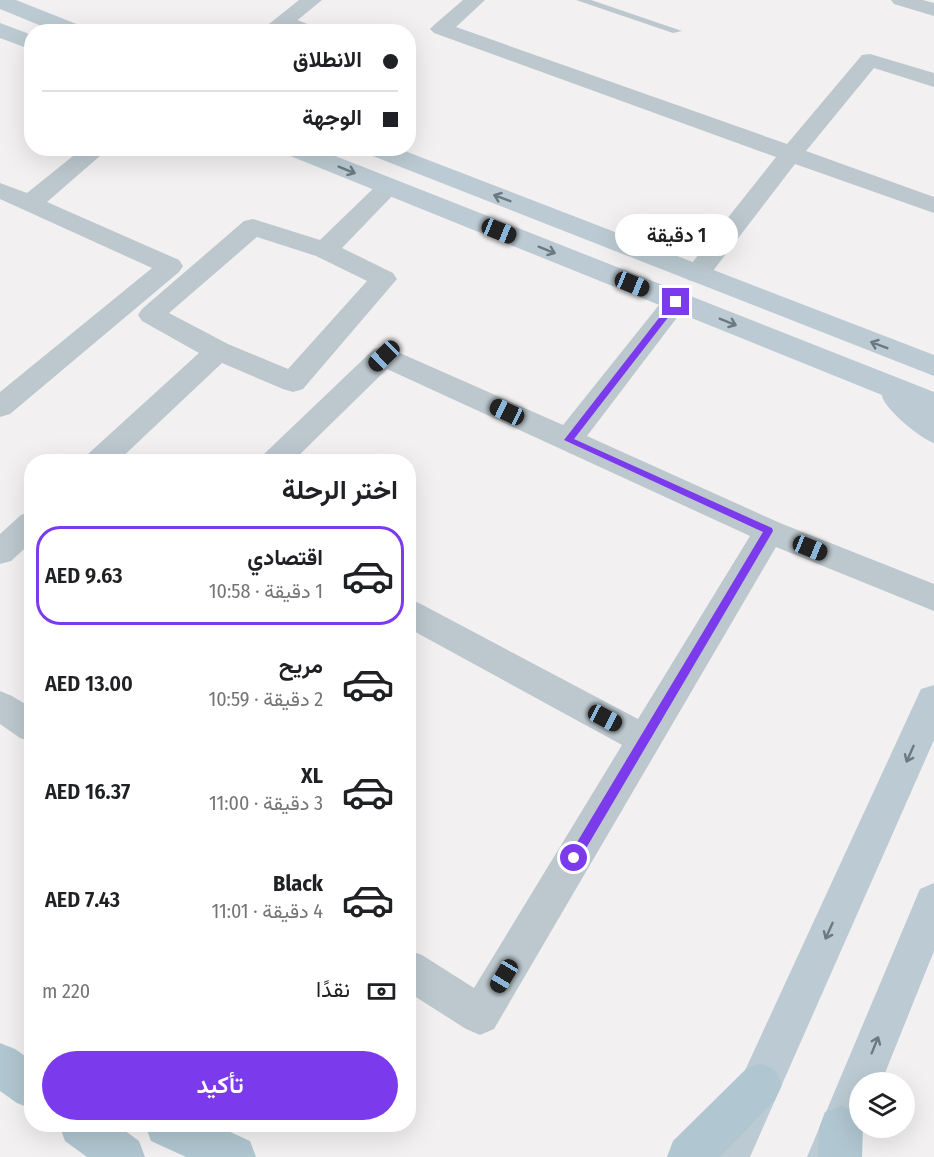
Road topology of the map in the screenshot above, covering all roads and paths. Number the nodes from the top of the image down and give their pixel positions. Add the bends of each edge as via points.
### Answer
1 (312, 0) edge
2 (475, 0) edge
3 (581, 0) edge
4 (903, 0) edge
5 (0, 1) edge
6 (934, 10) edge
7 (286, 19) junction
8 (56, 24) edge
9 (279, 24) edge
10 (300, 24) edge
11 (677, 31) dead end
12 (934, 80) edge
13 (790, 155) junction
14 (88, 156) edge
15 (312, 156) edge
16 (395, 156) edge
17 (388, 187) junction
18 (0, 190) edge
19 (30, 203) junction
20 (934, 205) edge
21 (325, 250) junction
22 (697, 274) junction
23 (676, 302) junction
24 (218, 351) junction
25 (934, 366) edge
26 (876, 381) junction
27 (934, 404) edge
28 (0, 407) edge
29 (934, 432) edge
30 (568, 440) junction
31 (107, 454) edge
32 (282, 454) edge
33 (24, 530) edge
34 (769, 531) junction
35 (0, 552) edge
36 (934, 598) edge
37 (416, 616) edge
38 (934, 700) edge
39 (645, 740) junction
40 (934, 902) edge
41 (416, 974) edge
42 (0, 1045) edge
43 (24, 1056) edge
44 (0, 1064) edge
45 (24, 1082) edge
46 (760, 1085) junction
47 (90, 1132) edge
48 (182, 1132) edge
49 (837, 1147) edge
50 (123, 1157) edge
51 (234, 1157) edge
52 (689, 1157) edge
53 (727, 1157) edge

1 - 7 street
2 - 13 street via 441,29
3 - 11 lane
4 - 6 street
5 - 8 street
7 - 9 street
7 - 10 lane
12 - 13 street via 870,60
13 - 20 street
13 - 22 street
14 - 19 street
15 -> 17 street
22 -> 16 street
17 - 21 street
17 -> 23 street
18 - 19 street
19 - 28 street via 170,266
21 - 24 street via 384,279 293,382
21 - 24 street via 254,227 151,315
25 -> 22 street
23 -> 26 street
23 - 30 street
24 - 31 street
26 - 27 street
26 - 29 street
30 - 32 street via 384,356
30 - 34 street
33 - 35 street
34 - 36 street
34 - 39 street
37 - 39 street
38 -> 46 street
39 - 41 street via 480,1015
49 -> 40 street
42 - 43 main road
44 - 45 main road
46 - 52 main road
46 - 53 street
47 - 50 main road
48 - 51 main road

